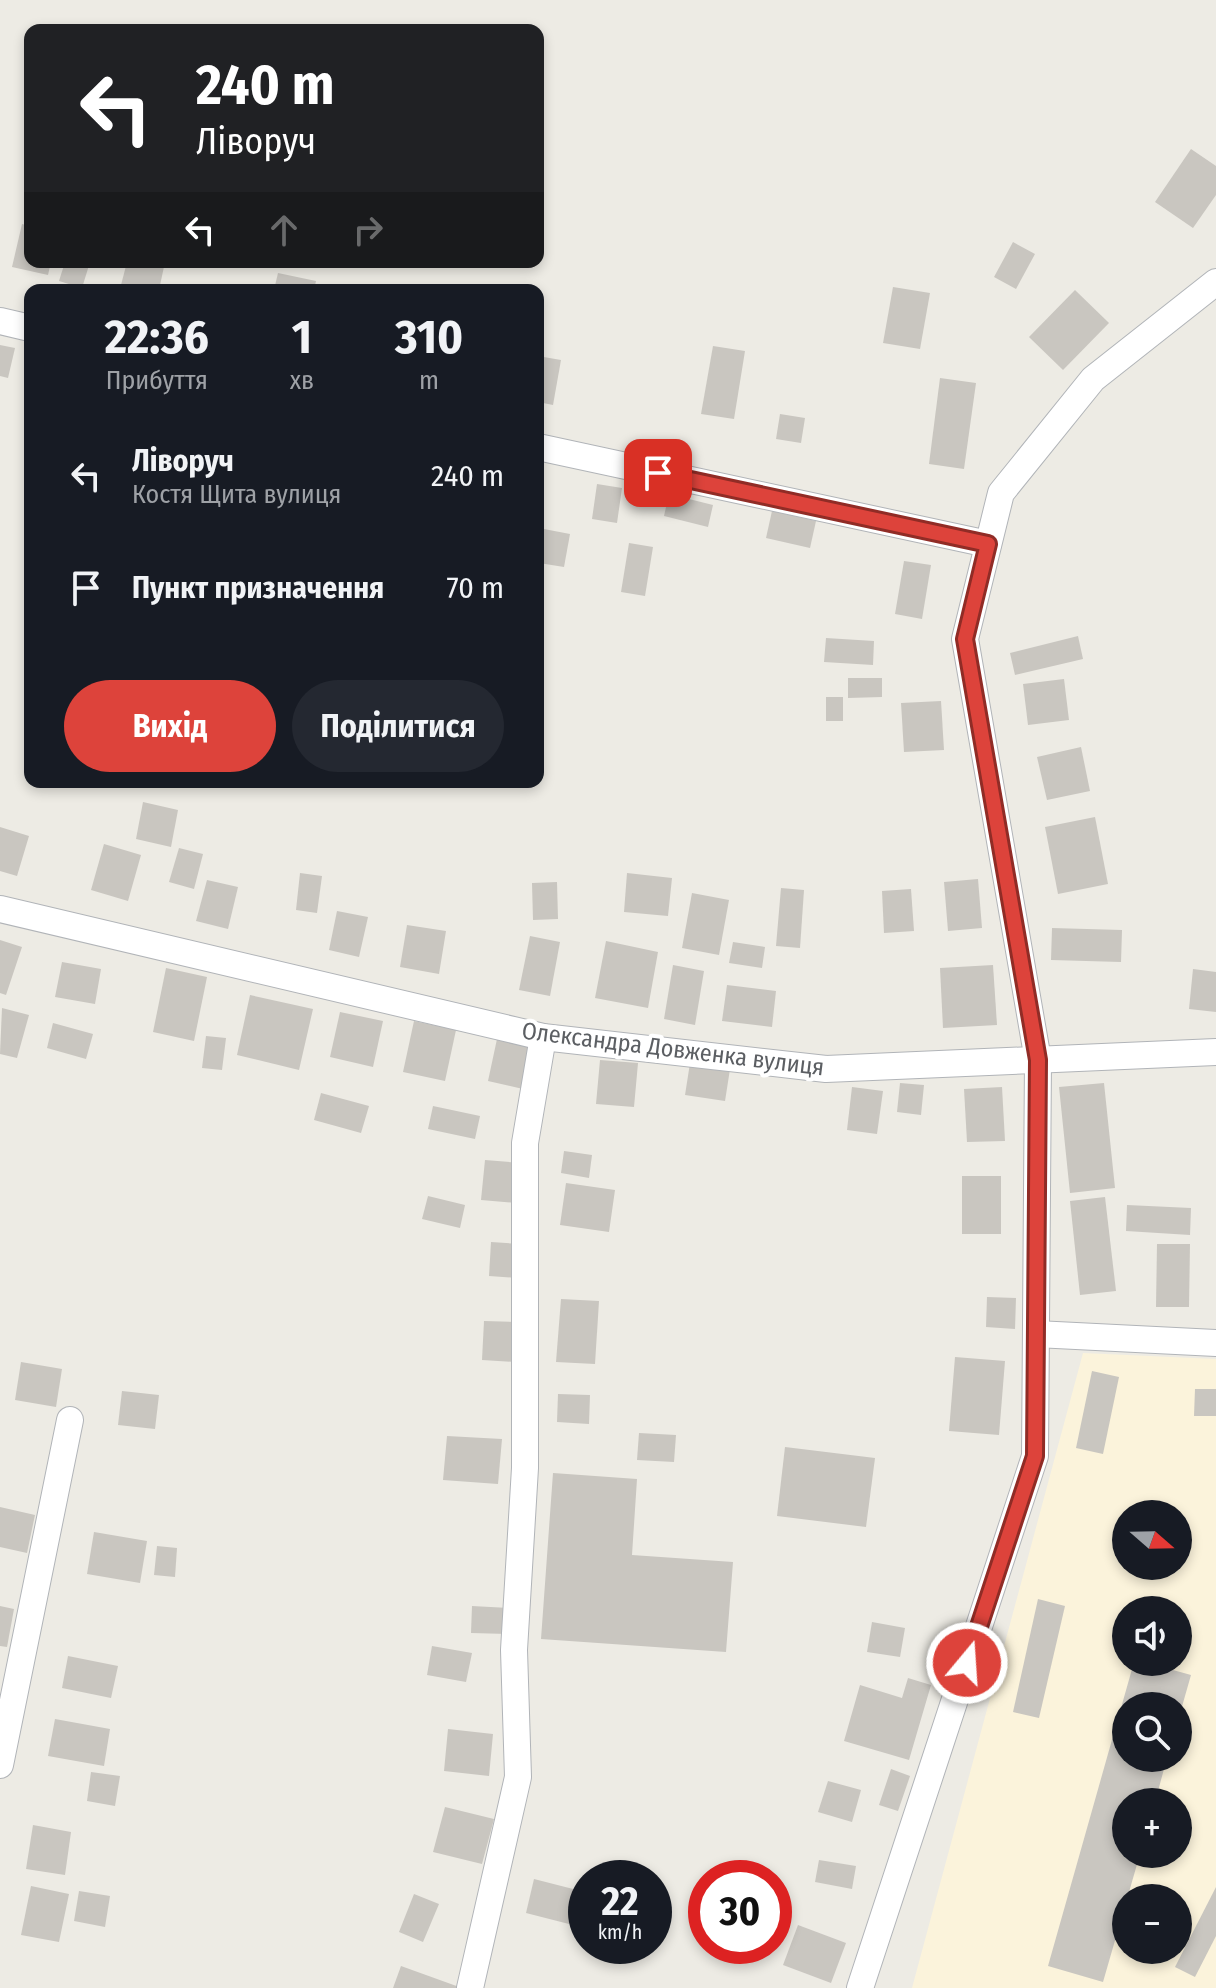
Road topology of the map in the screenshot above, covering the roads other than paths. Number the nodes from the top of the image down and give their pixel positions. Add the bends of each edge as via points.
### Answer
1 (1216, 282) edge
2 (0, 321) edge
3 (24, 327) edge
4 (544, 448) edge
5 (988, 544) junction
6 (0, 909) edge
7 (543, 1037) junction
8 (1216, 1052) edge
9 (1038, 1060) junction
10 (1036, 1334) junction
11 (1216, 1343) edge
12 (70, 1420) dead end
13 (0, 1765) edge
14 (470, 1988) edge
15 (860, 1988) edge

1 - 5 street via 1093,379 1001,493
2 - 3 street
4 - 5 street
5 - 9 street via 965,639
6 - 7 street, Олександра Довженка вулиця
7 - 9 street, Олександра Довженка вулиця via 826,1069
7 - 14 street via 525,1143 525,1468 514,1650 518,1777
8 - 9 street, Олександра Довженка вулиця
9 - 10 street
10 - 11 street
10 - 15 street via 1035,1456
12 - 13 street

